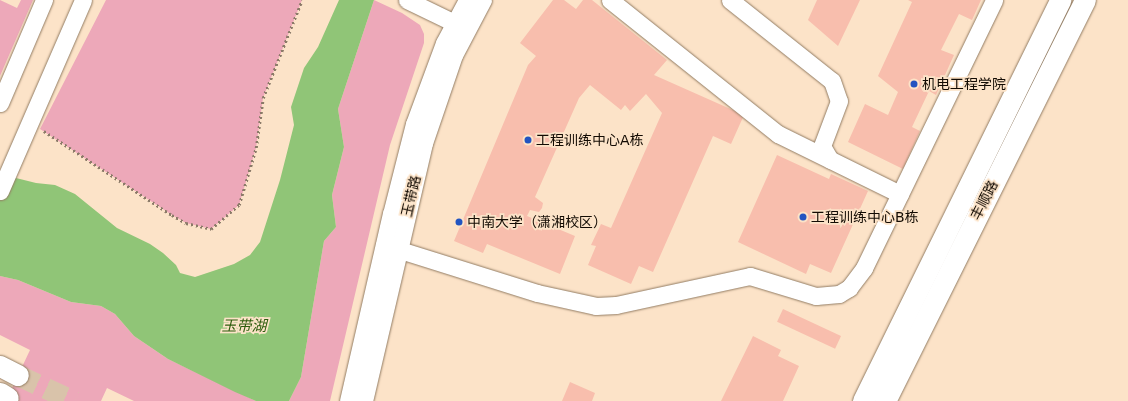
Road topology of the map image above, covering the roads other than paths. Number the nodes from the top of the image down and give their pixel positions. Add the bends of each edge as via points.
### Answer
1 (44, 0) edge
2 (83, 0) edge
3 (408, 0) edge
4 (428, 0) edge
5 (467, 0) edge
6 (483, 0) edge
7 (610, 0) edge
8 (730, 0) edge
9 (994, 0) edge
10 (1060, 0) edge
11 (1085, 0) edge
12 (463, 22) junction
13 (0, 103) edge
14 (825, 133) junction
15 (792, 142) junction
16 (830, 160) junction
17 (0, 191) edge
18 (900, 194) junction
19 (391, 248) junction
20 (383, 280) junction
21 (348, 401) edge
22 (364, 401) edge
23 (863, 401) edge
24 (885, 401) edge

1 - 13 street
2 - 17 street via 35,125
3 - 12 street
4 - 12 street
5 - 12 street
6 - 12 street, 玉带路
7 - 15 street via 772,129
8 - 14 street via 832,81 838,101
9 - 18 street
10 - 23 main road
11 - 24 main road, 丰顺路
12 - 19 street, 玉带路
14 - 15 street via 811,143
14 - 16 street via 822,151
15 - 16 street
16 - 18 street
18 - 19 street via 858,279 839,294 828,296 804,293 750,276 616,305 596,306 537,293
19 - 20 street, 玉带路
20 - 21 street
20 - 22 street, 玉带路

